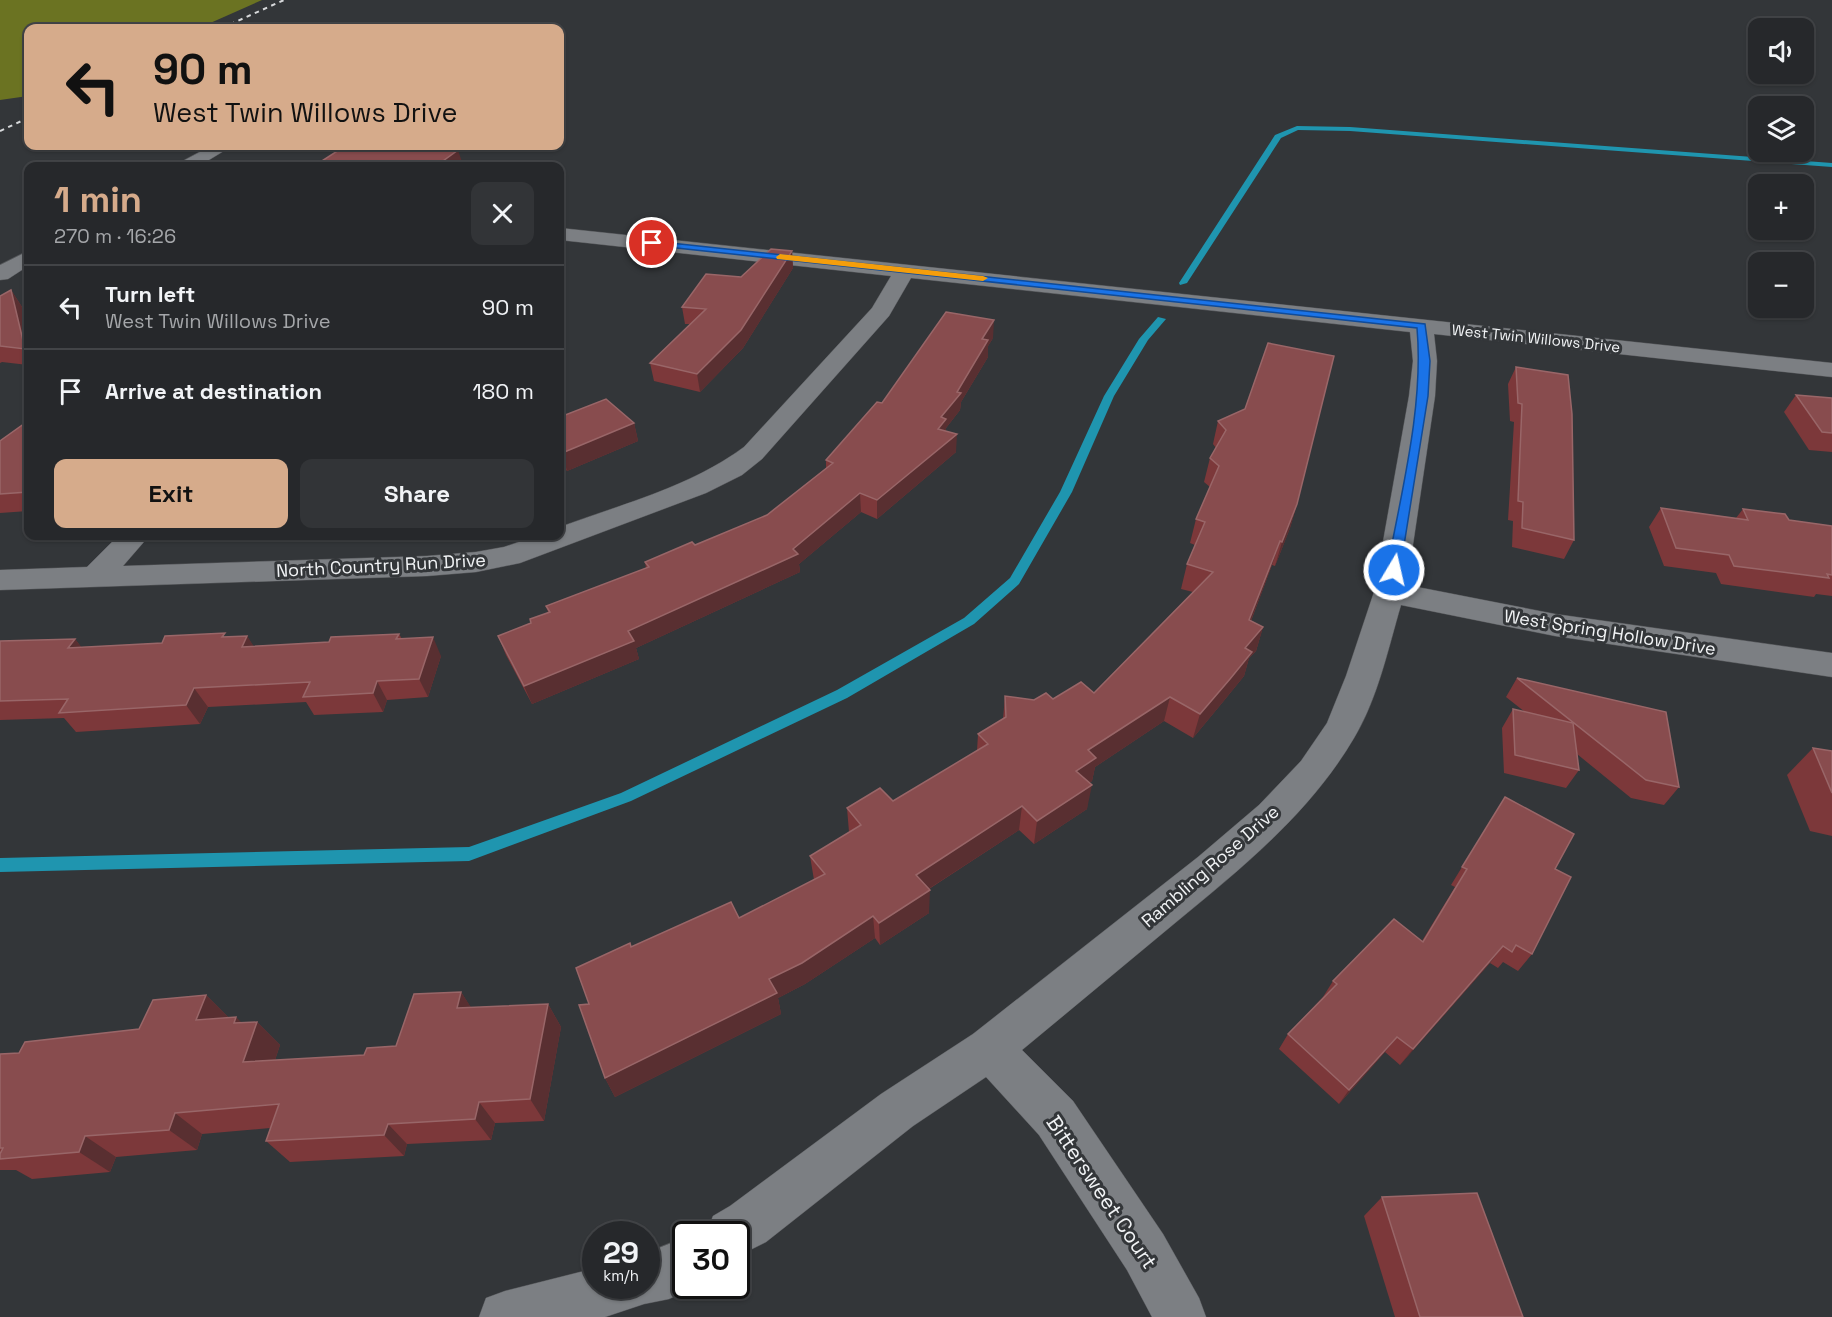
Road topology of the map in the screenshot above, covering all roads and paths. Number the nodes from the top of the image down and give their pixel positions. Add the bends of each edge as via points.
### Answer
1 (217, 150) edge
2 (195, 162) edge
3 (564, 234) edge
4 (24, 259) edge
5 (905, 270) junction
6 (0, 274) edge
7 (1421, 326) junction
8 (1832, 370) edge
9 (564, 536) edge
10 (130, 540) edge
11 (552, 540) edge
12 (95, 577) junction
13 (0, 580) edge
14 (1390, 592) junction
15 (1832, 665) edge
16 (989, 1049) junction
17 (750, 1222) edge
18 (582, 1297) edge
19 (505, 1317) edge
20 (1180, 1317) edge

1 - 2 street
3 - 5 street, West Twin Willows Drive
4 - 6 street
5 - 7 street, West Twin Willows Drive
5 - 9 street, North Country Run Drive via 880,311 753,453 696,487
7 - 8 street, West Twin Willows Drive
7 - 14 street, Rambling Rose Drive via 1425,361 1422,396
10 - 12 street
11 - 12 street, North Country Run Drive via 509,556 427,566
12 - 13 street, North Country Run Drive
14 - 15 street, West Spring Hollow Drive via 1537,622
14 - 16 street, Rambling Rose Drive via 1342,728 1314,771 1272,816 1212,869
16 - 17 street, Rambling Rose Drive via 897,1110
16 - 20 street, Bittersweet Court via 1056,1118 1145,1252
18 - 19 street

